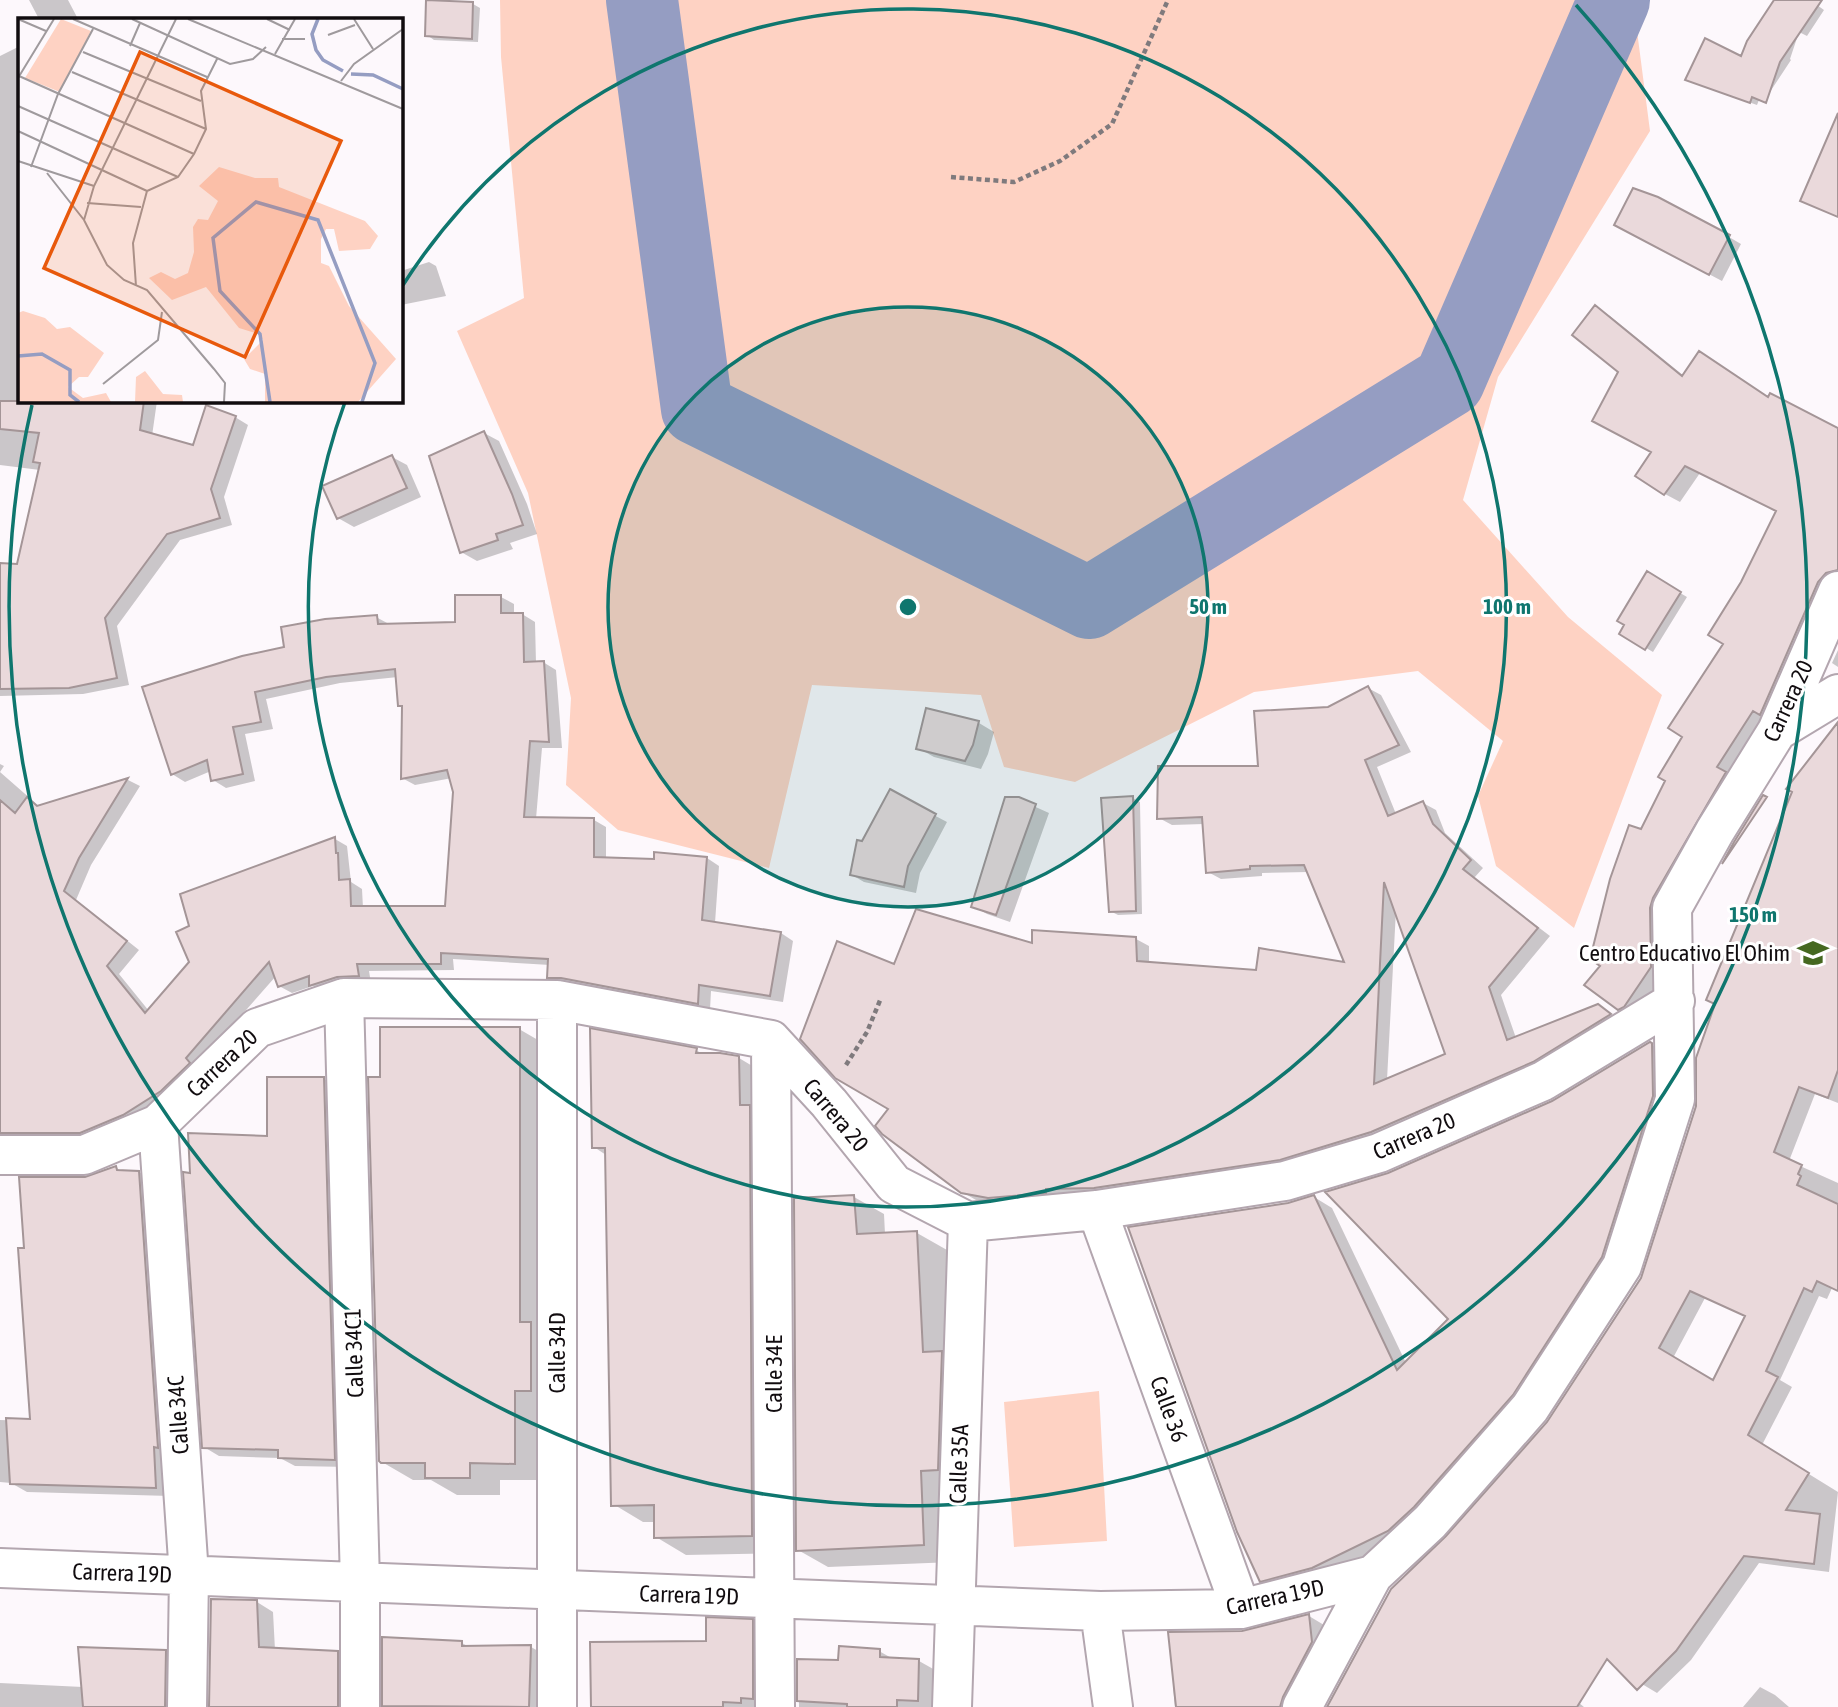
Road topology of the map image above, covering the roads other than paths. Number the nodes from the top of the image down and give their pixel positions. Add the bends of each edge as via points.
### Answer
1 (1838, 591) edge
2 (1838, 694) edge
3 (1777, 731) junction
4 (344, 998) junction
5 (558, 1000) junction
6 (1675, 1001) junction
7 (771, 1040) junction
8 (158, 1124) junction
9 (0, 1155) edge
10 (1097, 1210) junction
11 (968, 1222) junction
12 (0, 1568) edge
13 (189, 1575) junction
14 (1373, 1575) junction
15 (360, 1582) junction
16 (557, 1590) junction
17 (775, 1598) junction
18 (954, 1605) junction
19 (1241, 1609) junction
20 (1100, 1611) junction
21 (187, 1707) edge
22 (360, 1707) edge
23 (557, 1707) edge
24 (775, 1707) edge
25 (952, 1707) edge
26 (1113, 1707) edge
27 (1302, 1707) edge

1 - 3 street, Carrera 20
2 - 3 street
3 - 6 street, Carrera 20 via 1672,908
4 - 5 street, Carrera 20
4 - 8 street, Carrera 20 via 257,1028
4 - 15 street, Calle 34C1
5 - 7 street, Carrera 20
5 - 16 street, Calle 34D
6 - 10 street, Carrera 20 via 1543,1081 1379,1153 1285,1181
6 - 14 street, Carrera 20 via 1675,1099 1622,1266 1530,1408 1430,1522
7 - 11 street, Carrera 20 via 894,1184
7 - 17 street, Calle 34E
8 - 9 street, Carrera 20 via 84,1155
8 - 13 street, Calle 34C
10 - 11 street, Carrera 20
10 - 19 street, Calle 36
11 - 18 street, Calle 35A
12 - 13 street, Carrera 19D
13 - 15 street, Carrera 19D
13 - 21 street, Calle 34C
14 - 19 street, Carrera 19D
14 - 27 street
15 - 16 street, Carrera 19D
15 - 22 street, Calle 34C1
16 - 17 street, Carrera 19D
16 - 23 street, Calle 34D
17 - 18 street, Carrera 19D
17 - 24 street, Calle 34E
18 - 20 street, Carrera 19D
18 - 25 street, Calle 35A
19 - 20 street, Carrera 19D
20 - 26 street

